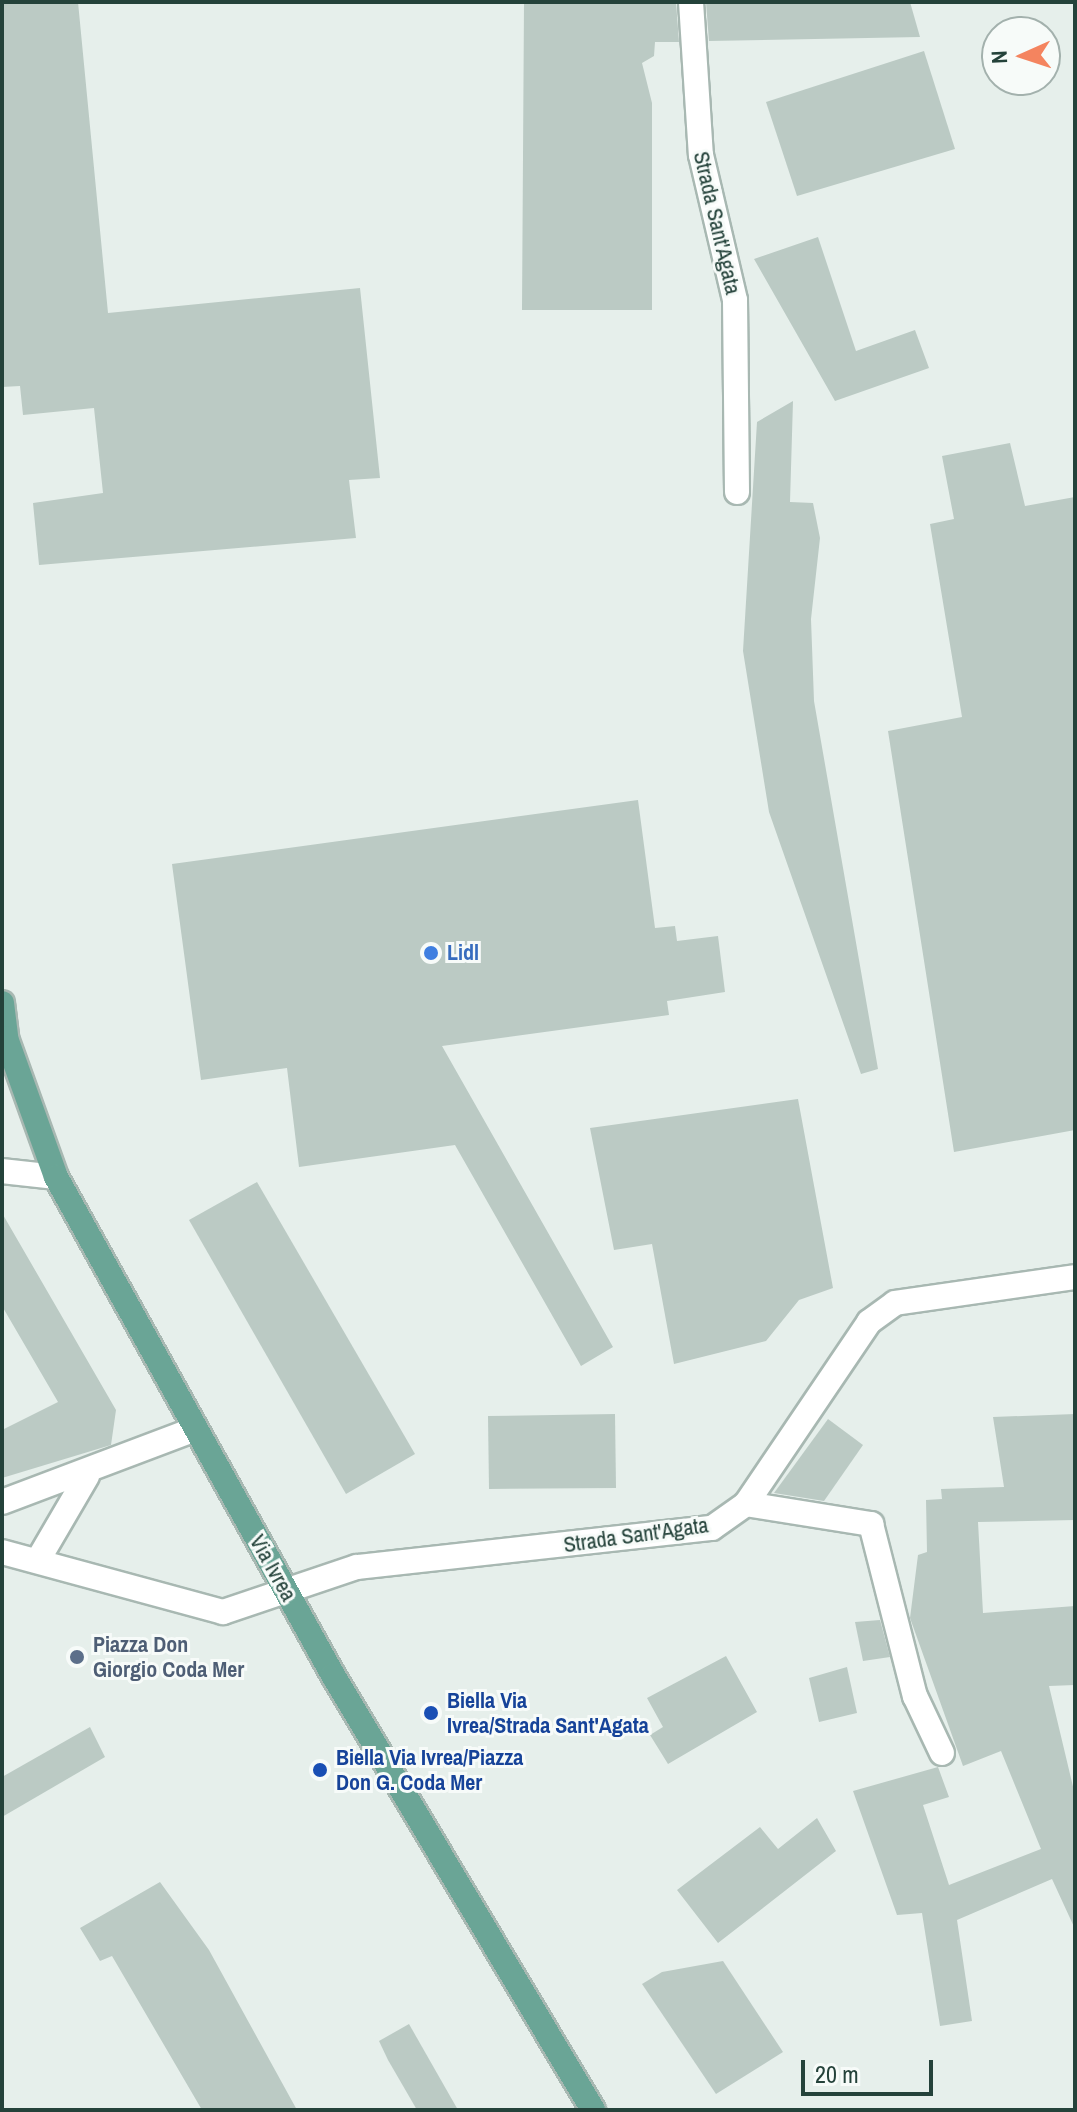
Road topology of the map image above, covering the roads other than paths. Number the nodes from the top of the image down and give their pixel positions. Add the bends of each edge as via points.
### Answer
1 (691, 2) edge
2 (737, 492) dead end
3 (2, 1003) edge
4 (2, 1171) edge
5 (56, 1177) junction
6 (1075, 1277) edge
7 (195, 1429) junction
8 (87, 1476) junction
9 (2, 1502) edge
10 (746, 1504) junction
11 (2, 1552) edge
12 (38, 1560) junction
13 (287, 1592) junction
14 (942, 1753) dead end
15 (593, 2110) edge

1 - 2 street, Strada Sant'Agata via 699,142 735,300
3 - 5 main road, Via Ivrea via 6,1038
4 - 5 street
5 - 7 main road, Via Ivrea
6 - 10 street, Strada Sant'Agata via 895,1303 869,1322
7 - 8 street
7 - 13 main road, Via Ivrea
8 - 9 street
8 - 12 street
10 - 13 street, Strada Sant'Agata via 712,1528 357,1567
10 - 14 street via 871,1524 915,1696
11 - 12 street, Strada Sant'Agata
12 - 13 street, Strada Sant'Agata via 223,1612
13 - 15 main road, Via Ivrea

